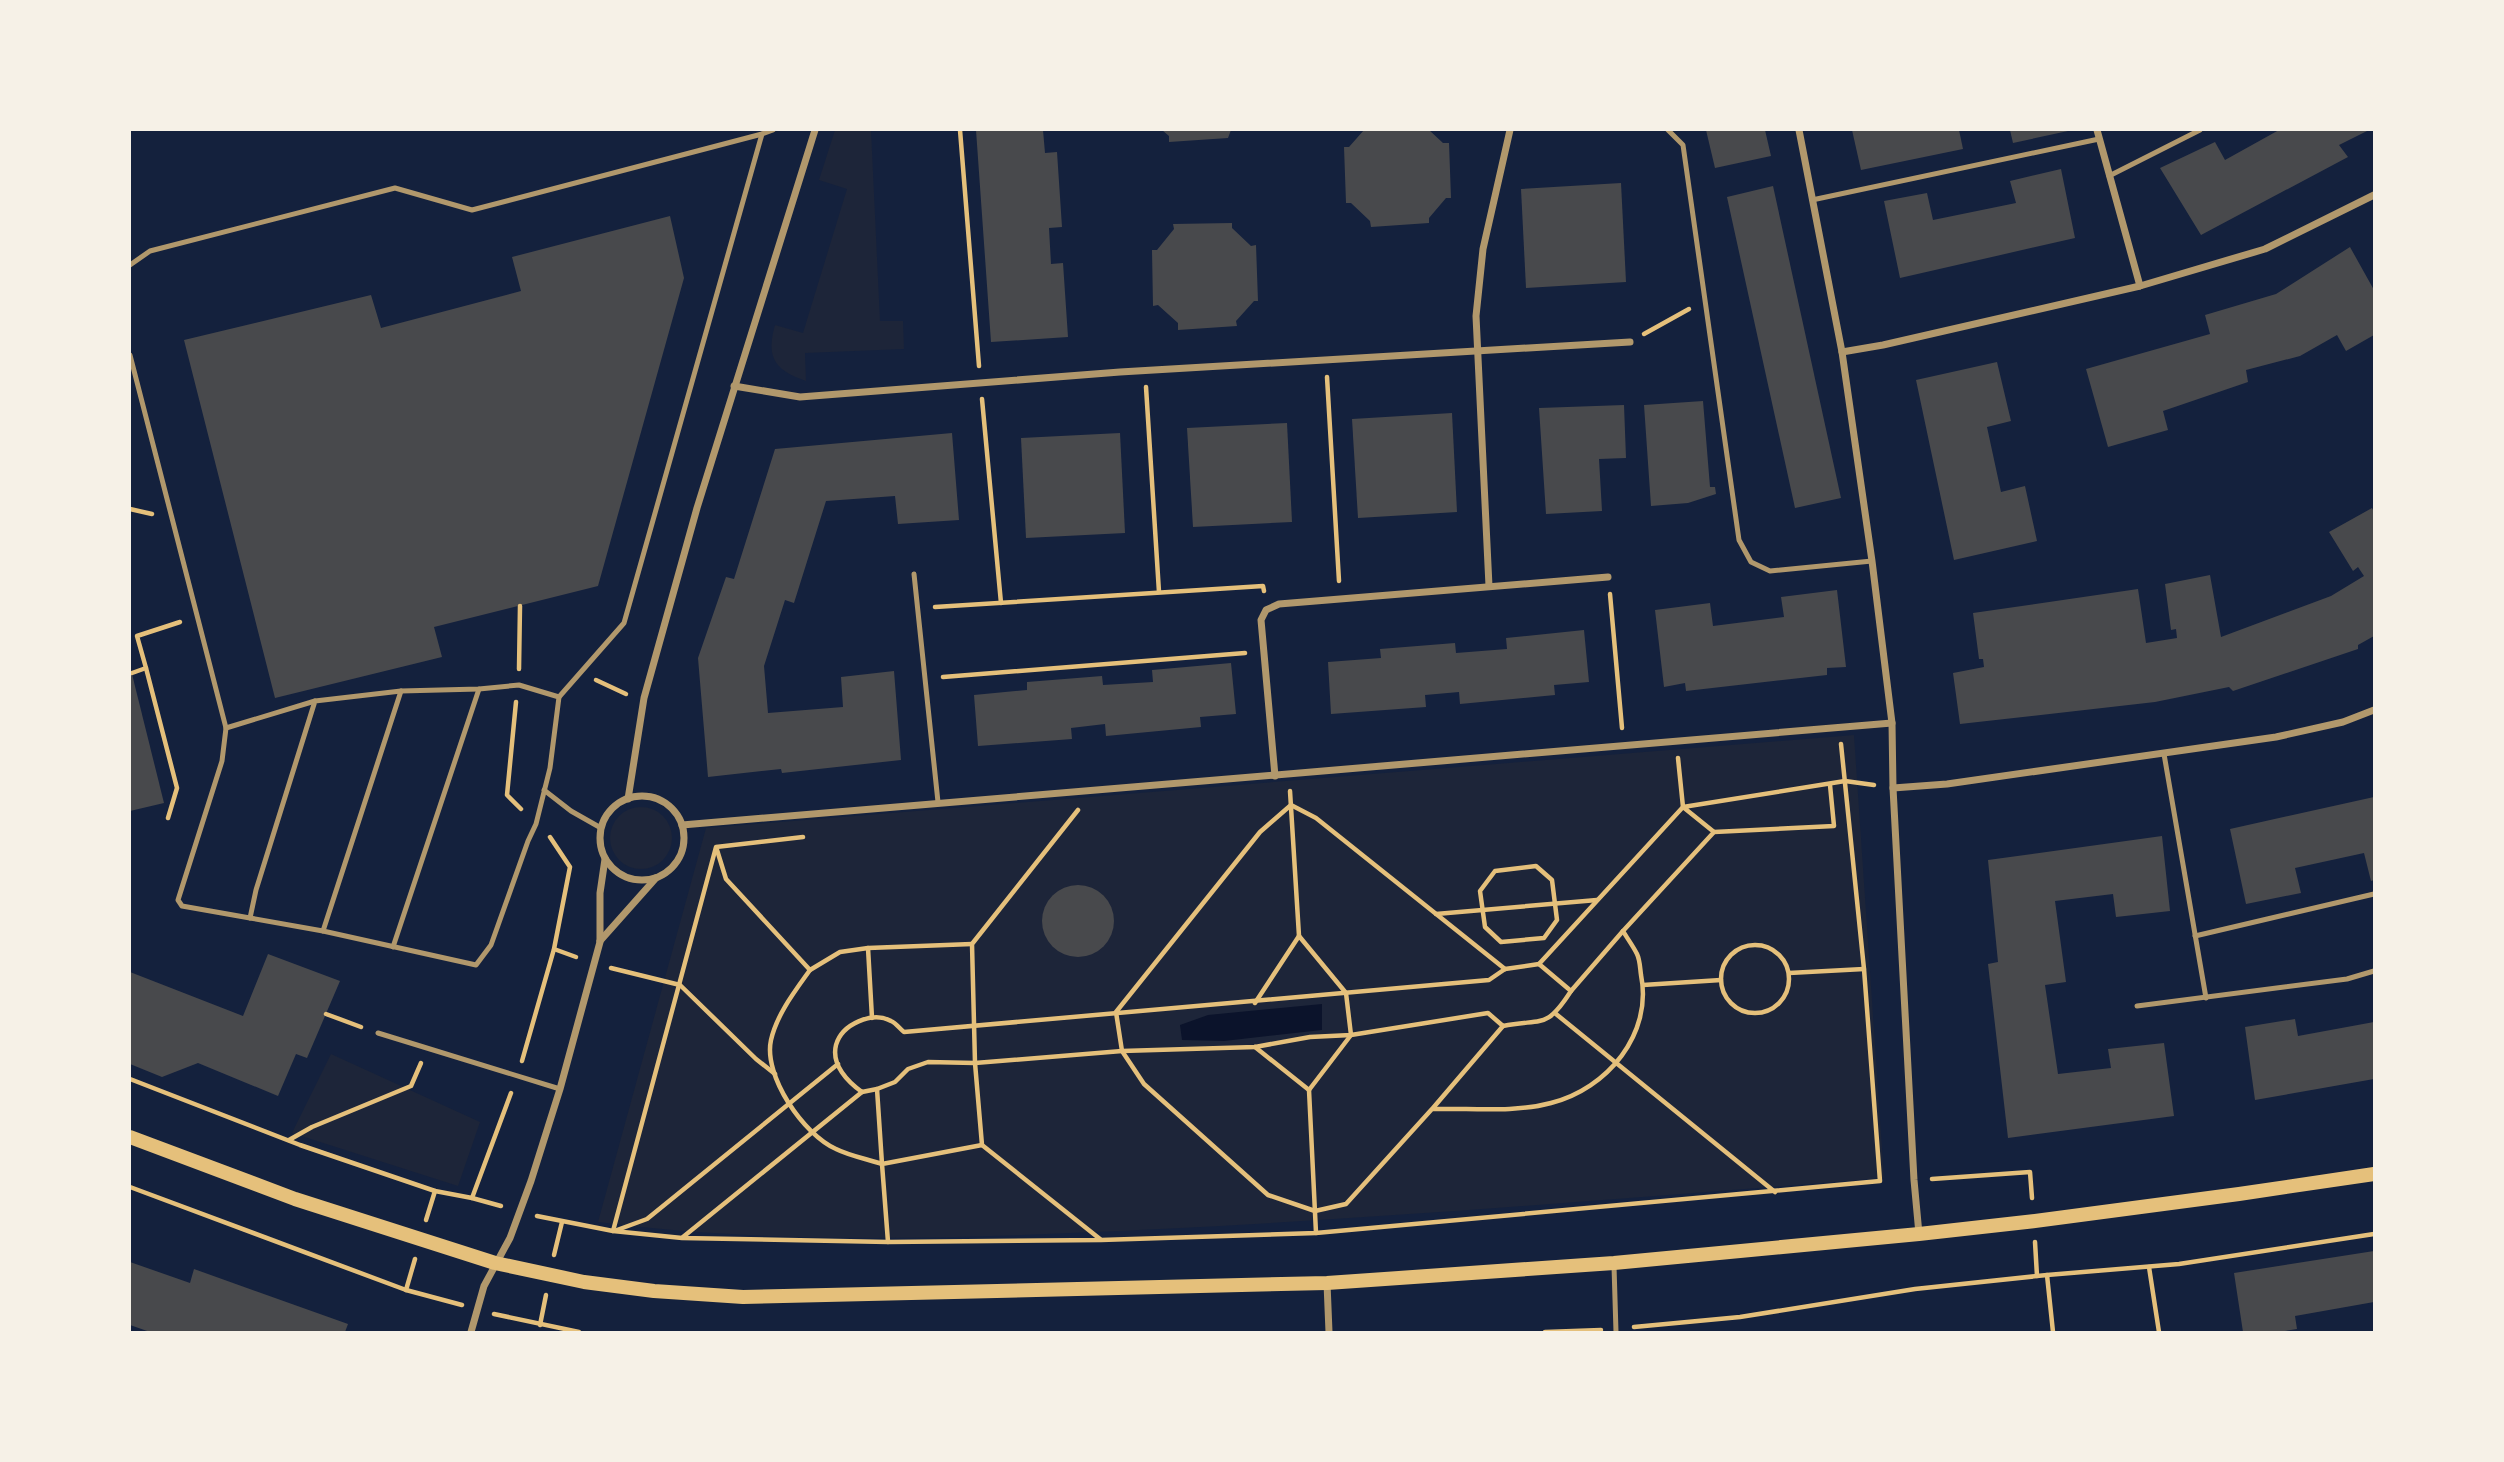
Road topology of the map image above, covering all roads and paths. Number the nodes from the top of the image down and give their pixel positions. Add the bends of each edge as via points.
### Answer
1 (774, 130) edge
2 (816, 130) edge
3 (960, 130) edge
4 (1510, 130) edge
5 (1668, 130) edge
6 (1799, 130) edge
7 (2097, 130) edge
8 (2200, 130) edge
9 (762, 134) junction
10 (2099, 139) junction
11 (2109, 176) junction
12 (2375, 195) edge
13 (1812, 200) junction
14 (130, 265) edge
15 (2140, 286) junction
16 (1705, 300) junction
17 (1630, 342) joint
18 (1479, 351) junction
19 (1842, 352) junction
20 (130, 355) edge
21 (1326, 360) junction
22 (1145, 370) junction
23 (980, 383) junction
24 (734, 386) junction
25 (1872, 561) junction
26 (914, 574) dead end
27 (1608, 577) joint
28 (1489, 586) junction
29 (1159, 592) junction
30 (1340, 599) junction
31 (1001, 603) junction
32 (918, 608) junction
33 (1266, 610) junction
34 (197, 617) junction
35 (1263, 652) junction
36 (146, 668) junction
37 (583, 670) junction
38 (132, 673) dead end
39 (926, 678) junction
40 (479, 689) junction
41 (401, 691) junction
42 (559, 697) junction
43 (644, 698) junction
44 (316, 701) junction
45 (2375, 710) edge
46 (1892, 723) junction
47 (226, 727) junction
48 (1828, 743) dead end
49 (1623, 746) junction
50 (2164, 754) junction
51 (1678, 755) dead end
52 (1275, 776) junction
53 (1845, 781) junction
54 (1830, 785) junction
55 (1290, 788) dead end
56 (1893, 788) junction
57 (544, 790) junction
58 (628, 799) junction
59 (938, 802) junction
60 (1069, 806) dead end
61 (1291, 806) junction
62 (1682, 807) junction
63 (168, 818) dead end
64 (708, 823) junction
65 (682, 825) junction
66 (601, 828) junction
67 (1714, 832) junction
68 (811, 836) dead end
69 (716, 847) junction
70 (605, 859) junction
71 (656, 878) junction
72 (2375, 894) edge
73 (1598, 900) junction
74 (1555, 904) junction
75 (1483, 910) junction
76 (1436, 914) junction
77 (250, 918) junction
78 (323, 931) junction
79 (1623, 931) junction
80 (1299, 936) junction
81 (2195, 936) junction
82 (600, 942) junction
83 (972, 944) junction
84 (393, 947) junction
85 (868, 948) junction
86 (593, 964) junction
87 (1539, 964) junction
88 (1864, 969) junction
89 (810, 970) junction
90 (1505, 970) junction
91 (2375, 971) edge
92 (1789, 973) junction
93 (1721, 980) junction
94 (680, 985) junction
95 (1643, 985) junction
96 (1572, 991) junction
97 (1346, 993) junction
98 (2206, 998) junction
99 (1255, 1003) junction
100 (2137, 1006) dead end
101 (1116, 1012) junction
102 (326, 1014) dead end
103 (1556, 1014) junction
104 (872, 1018) junction
105 (975, 1026) junction
106 (1503, 1026) junction
107 (378, 1032) joint
108 (1351, 1035) junction
109 (1255, 1047) junction
110 (427, 1048) junction
111 (1122, 1051) junction
112 (975, 1063) junction
113 (1616, 1063) junction
114 (838, 1064) junction
115 (518, 1075) junction
116 (776, 1075) junction
117 (130, 1079) edge
118 (560, 1089) junction
119 (877, 1090) junction
120 (1309, 1090) junction
121 (862, 1092) junction
122 (788, 1104) junction
123 (1433, 1109) junction
124 (812, 1133) junction
125 (130, 1137) edge
126 (288, 1140) junction
127 (982, 1145) junction
128 (882, 1164) junction
129 (2375, 1174) edge
130 (1913, 1180) junction
131 (1880, 1181) junction
132 (130, 1188) edge
133 (1775, 1192) junction
134 (472, 1198) junction
135 (519, 1211) junction
136 (1315, 1211) junction
137 (2035, 1221) junction
138 (613, 1231) junction
139 (1316, 1233) junction
140 (1919, 1234) junction
141 (2375, 1234) edge
142 (682, 1238) junction
143 (1101, 1240) junction
144 (888, 1242) junction
145 (495, 1263) junction
146 (1614, 1264) junction
147 (2149, 1267) junction
148 (2047, 1275) junction
149 (2037, 1276) junction
150 (1327, 1283) junction
151 (477, 1310) junction
152 (1616, 1331) edge
153 (471, 1332) edge
154 (579, 1332) edge
155 (1329, 1332) edge
156 (1545, 1332) edge
157 (1570, 1332) edge
158 (2053, 1332) edge
159 (2159, 1332) edge

1 - 9 lane
2 - 24 street
3 - 23 path
4 - 18 street via 1483,249 1476,316
5 - 16 lane via 1683,145
6 - 13 street
7 - 10 street
8 - 11 lane
9 - 14 lane via 472,210 395,188 150,251
9 - 37 lane via 624,623
10 - 11 street
10 - 13 lane
11 - 15 street
12 - 15 street via 2266,249
13 - 19 street
15 - 19 street
16 - 17 path
16 - 25 lane via 1739,540 1751,562 1770,571
17 - 18 street
18 - 21 street
18 - 28 street
19 - 25 street
20 - 34 lane
21 - 22 street
21 - 30 path
22 - 23 street
22 - 29 path
23 - 24 street via 800,397
23 - 31 path
24 - 43 street
25 - 46 street
26 - 32 lane
27 - 28 street
27 - 49 path
28 - 30 street
29 - 31 path
29 - 33 path via 1263,586
30 - 33 street via 1279,604
31 - 32 path
32 - 39 lane
33 - 35 street via 1261,620
34 - 36 path via 137,636
34 - 47 lane
35 - 39 path
35 - 52 street
36 - 38 path
36 - 63 path via 177,788
37 - 42 lane
37 - 43 path via 620,693
39 - 59 lane
40 - 41 lane
40 - 42 lane via 519,685
40 - 84 lane
41 - 44 lane
41 - 78 lane
42 - 57 lane
43 - 58 street
44 - 47 lane
44 - 77 lane
45 - 50 street via 2276,737
46 - 49 street
46 - 56 street
47 - 77 lane via 222,761 178,900 182,906
48 - 53 path via 1841,742
49 - 52 street
50 - 56 street
50 - 81 lane
51 - 62 path
52 - 59 street
53 - 54 path
53 - 56 path
53 - 88 path
54 - 62 path
54 - 67 path via 1834,826
55 - 61 path
56 - 130 street
57 - 66 lane
57 - 84 lane via 491,945 476,965
58 - 65 street via 641,796 666,803
58 - 66 street via 612,809
59 - 64 street
60 - 83 path via 1082,804
61 - 76 path via 1316,818
61 - 80 path
61 - 101 path via 1260,832
62 - 67 path
62 - 73 path
64 - 65 street
64 - 69 path
65 - 71 street via 684,838 677,862
66 - 70 street
67 - 79 path
68 - 69 path
69 - 89 path via 726,879
69 - 94 path
70 - 71 street via 630,878
70 - 82 street
71 - 82 street
72 - 81 lane
73 - 74 path
73 - 87 path
74 - 75 path
74 - 75 path via 1557,920 1544,937 1501,942 1485,927
74 - 75 path via 1552,880 1536,866 1495,870 1480,891
75 - 76 path
76 - 90 path
77 - 78 lane
78 - 84 lane
79 - 95 path via 1638,955
79 - 96 path
80 - 97 path
80 - 99 path
81 - 98 lane
82 - 86 street
83 - 85 path
83 - 105 path
85 - 89 path via 840,952
85 - 104 path
86 - 94 path
86 - 115 path via 554,948
86 - 118 street
87 - 90 path
87 - 96 path
88 - 92 path
88 - 131 path
89 - 116 path via 787,1003 771,1041
90 - 97 path via 1489,980
91 - 98 lane
92 - 93 path via 1774,950 1754,944 1727,959
92 - 93 path via 1781,1002 1762,1012 1736,1007
93 - 95 path
94 - 116 path
94 - 138 path
95 - 113 path via 1641,1019 1633,1041
96 - 103 path
97 - 99 path
97 - 108 path
98 - 100 lane
99 - 101 path
101 - 105 path
101 - 111 path
102 - 107 path
103 - 106 path via 1539,1022
103 - 113 path
104 - 105 path via 891,1021 904,1032
104 - 114 path via 845,1030 836,1046
105 - 112 path
106 - 108 path via 1488,1013
106 - 123 path
107 - 110 lane
108 - 109 path
108 - 120 path
109 - 111 path
109 - 120 path
110 - 115 lane
110 - 126 path via 411,1086
111 - 112 path
111 - 136 path via 1144,1084 1268,1195
112 - 119 path via 928,1062
112 - 127 path
113 - 123 path via 1594,1084 1553,1103 1531,1108
113 - 133 path
114 - 121 path via 847,1081
114 - 122 path
115 - 118 lane
115 - 134 path
116 - 122 path
117 - 126 path
118 - 135 street
119 - 121 path
119 - 128 path
120 - 136 path
121 - 124 path
122 - 124 path
122 - 138 path via 647,1219
123 - 136 path via 1346,1204
124 - 128 path via 835,1149
124 - 142 path
125 - 145 main road via 295,1199
126 - 134 path via 435,1191
127 - 128 path
127 - 143 path
128 - 144 path
129 - 137 main road
130 - 131 path
130 - 137 path via 2030,1172
130 - 140 street
131 - 133 path
132 - 151 path via 406,1290
133 - 139 path
134 - 135 path
135 - 138 path
135 - 145 street
136 - 139 path
137 - 140 main road
137 - 149 path
138 - 142 path
139 - 143 path
140 - 146 main road
141 - 147 path
142 - 144 path
143 - 144 path
145 - 150 main road via 584,1282 743,1297
145 - 151 street
146 - 150 main road
146 - 152 lane
147 - 148 path
147 - 159 path
148 - 149 path
148 - 158 path
149 - 152 path
150 - 155 street
151 - 153 street
151 - 154 path
152 - 157 path
156 - 157 path

